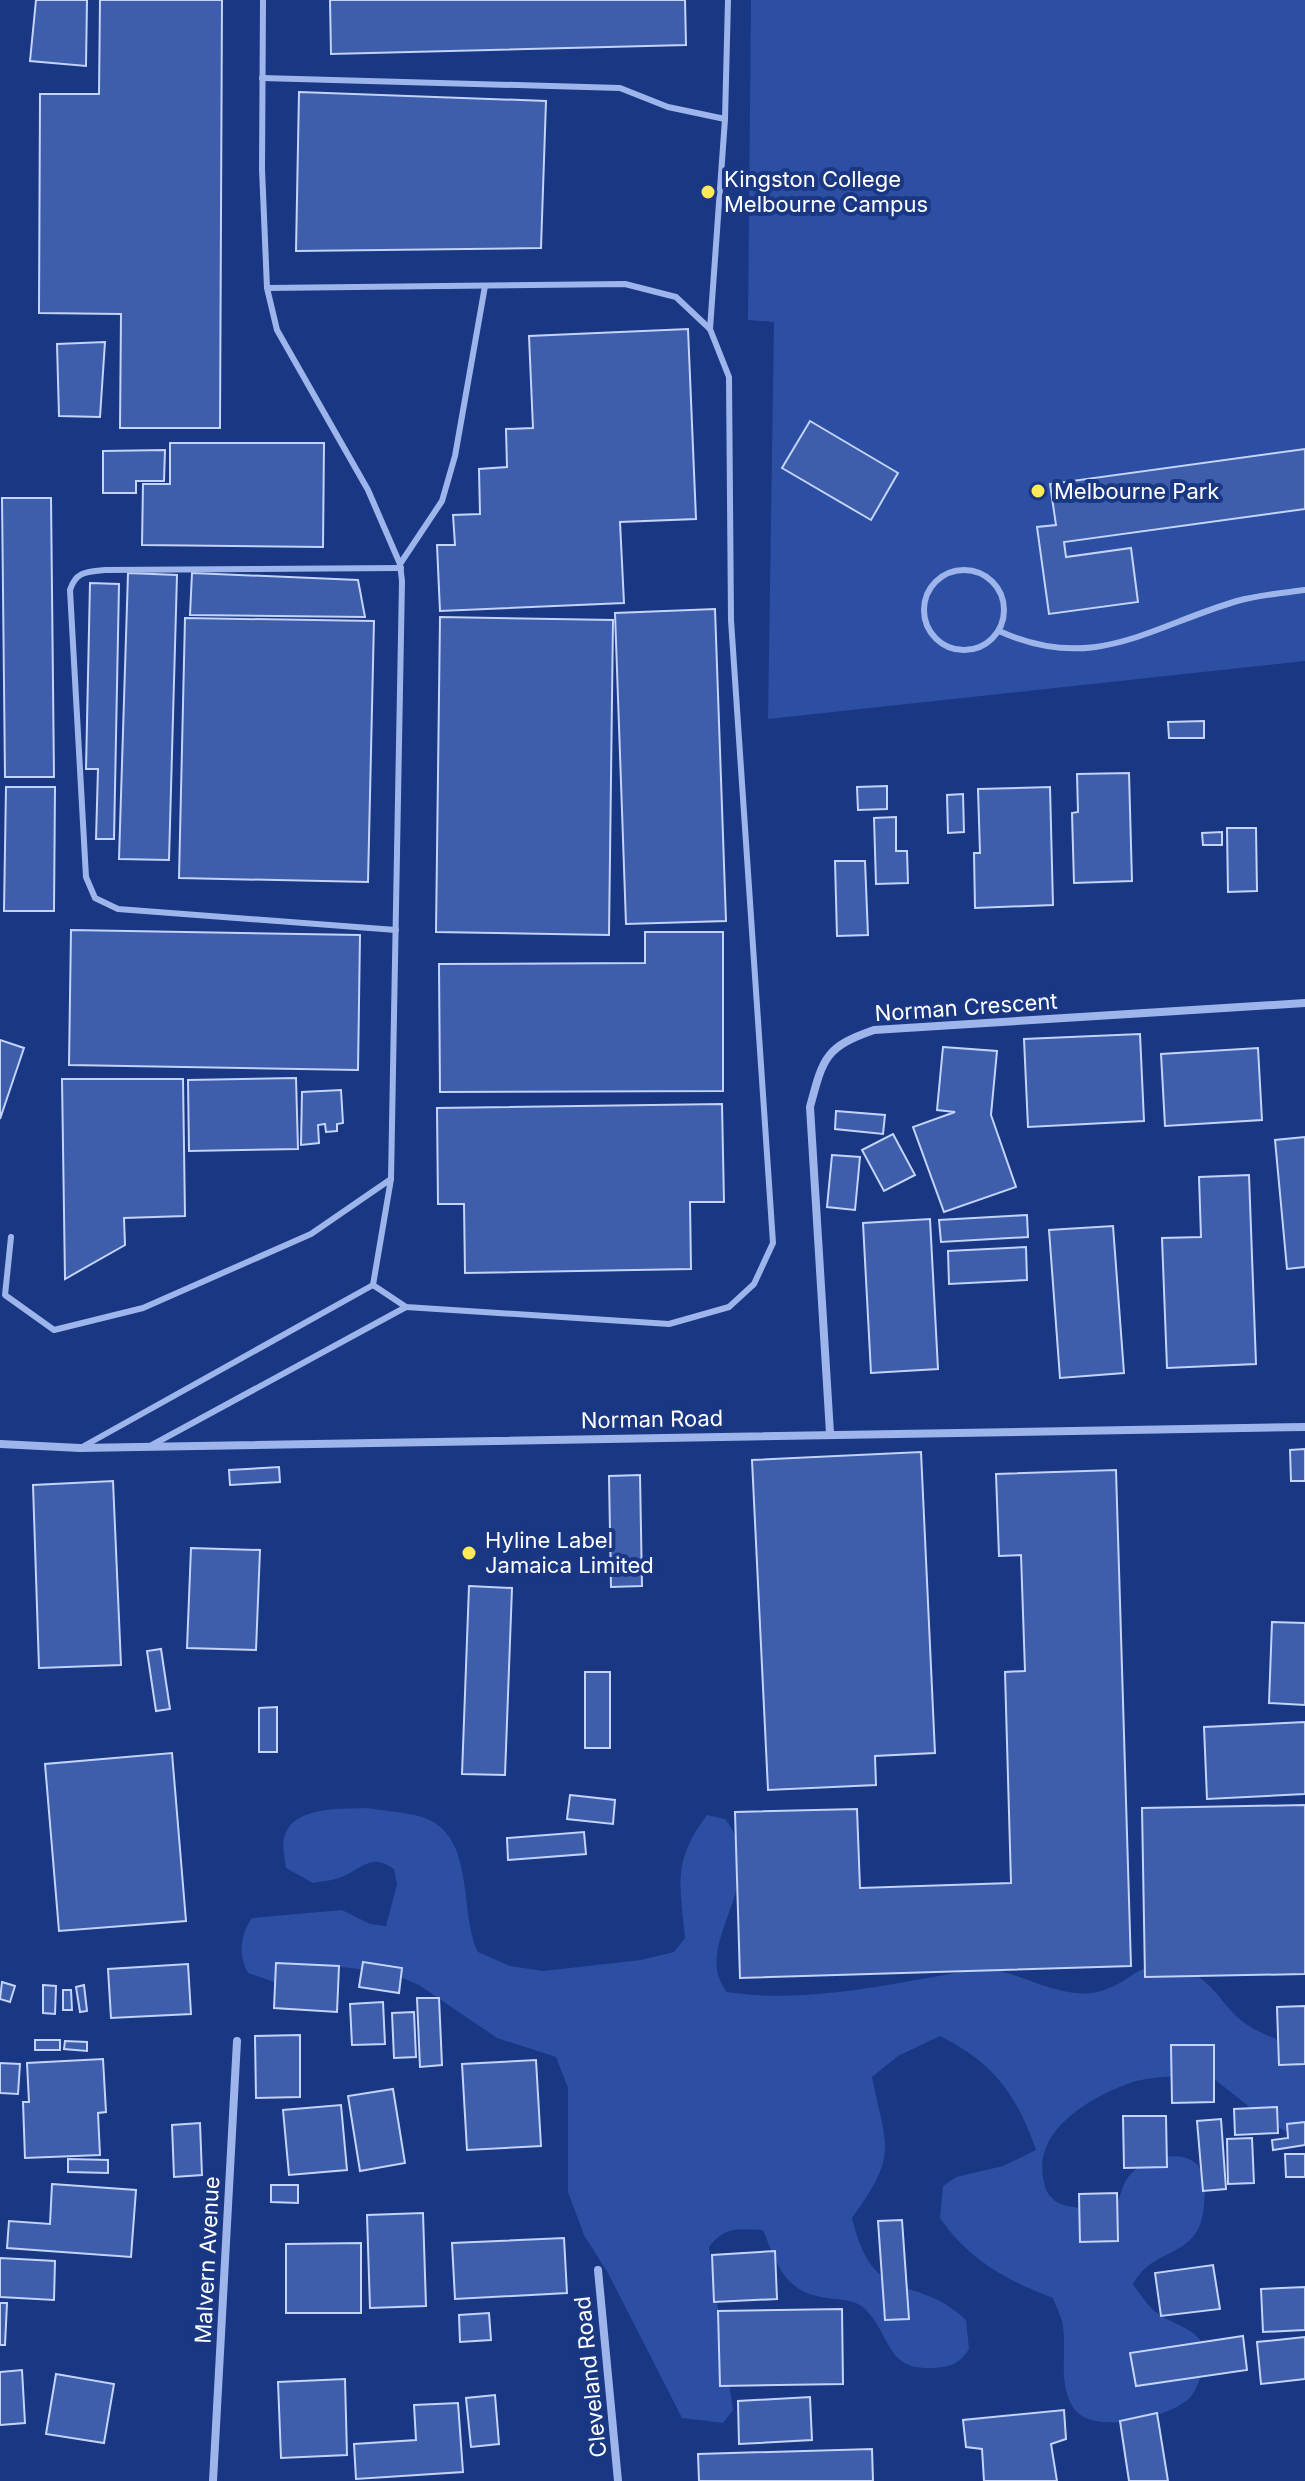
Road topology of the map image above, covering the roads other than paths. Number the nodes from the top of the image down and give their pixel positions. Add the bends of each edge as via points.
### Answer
1 (263, 0) edge
2 (728, 0) edge
3 (262, 78) junction
4 (725, 119) junction
5 (485, 286) junction
6 (267, 288) junction
7 (710, 329) junction
8 (401, 566) junction
9 (1305, 590) edge
10 (999, 631) junction
11 (396, 930) junction
12 (1305, 1003) edge
13 (391, 1179) junction
14 (11, 1237) dead end
15 (373, 1285) junction
16 (406, 1307) junction
17 (1305, 1427) edge
18 (830, 1433) junction
19 (0, 1444) edge
20 (151, 1446) junction
21 (80, 1448) junction
22 (237, 2041) dead end
23 (598, 2270) dead end
24 (213, 2481) edge
25 (618, 2481) edge

1 - 3 lane
2 - 4 lane
3 - 4 lane via 620,88 668,107
3 - 6 lane
4 - 7 lane
5 - 6 lane
5 - 7 lane via 625,284 676,297
5 - 8 lane via 442,501
6 - 8 lane via 277,330 368,490
7 - 16 lane via 729,377 731,620 773,1243 754,1284 729,1307 669,1324
8 - 11 lane
8 - 11 lane via 105,570 81,573 70,590 86,877 95,898 118,909
9 - 10 lane via 1239,600 1113,646 1074,650
10 - 10 lane via 1005,611 1000,590 985,575 965,570 944,575 929,589 924,610 929,630 943,645 964,651 984,646
11 - 13 lane
12 - 18 street, Norman Crescent via 874,1030 840,1042 820,1069 810,1107
13 - 14 lane via 311,1234 143,1308 54,1330 5,1295
13 - 15 lane
15 - 16 lane
15 - 21 lane
16 - 20 lane
17 - 18 street, Norman Road
18 - 20 street, Norman Road
19 - 21 street, Norman Road
20 - 21 street, Norman Road
22 - 24 street, Malvern Avenue
23 - 25 street, Cleveland Road

